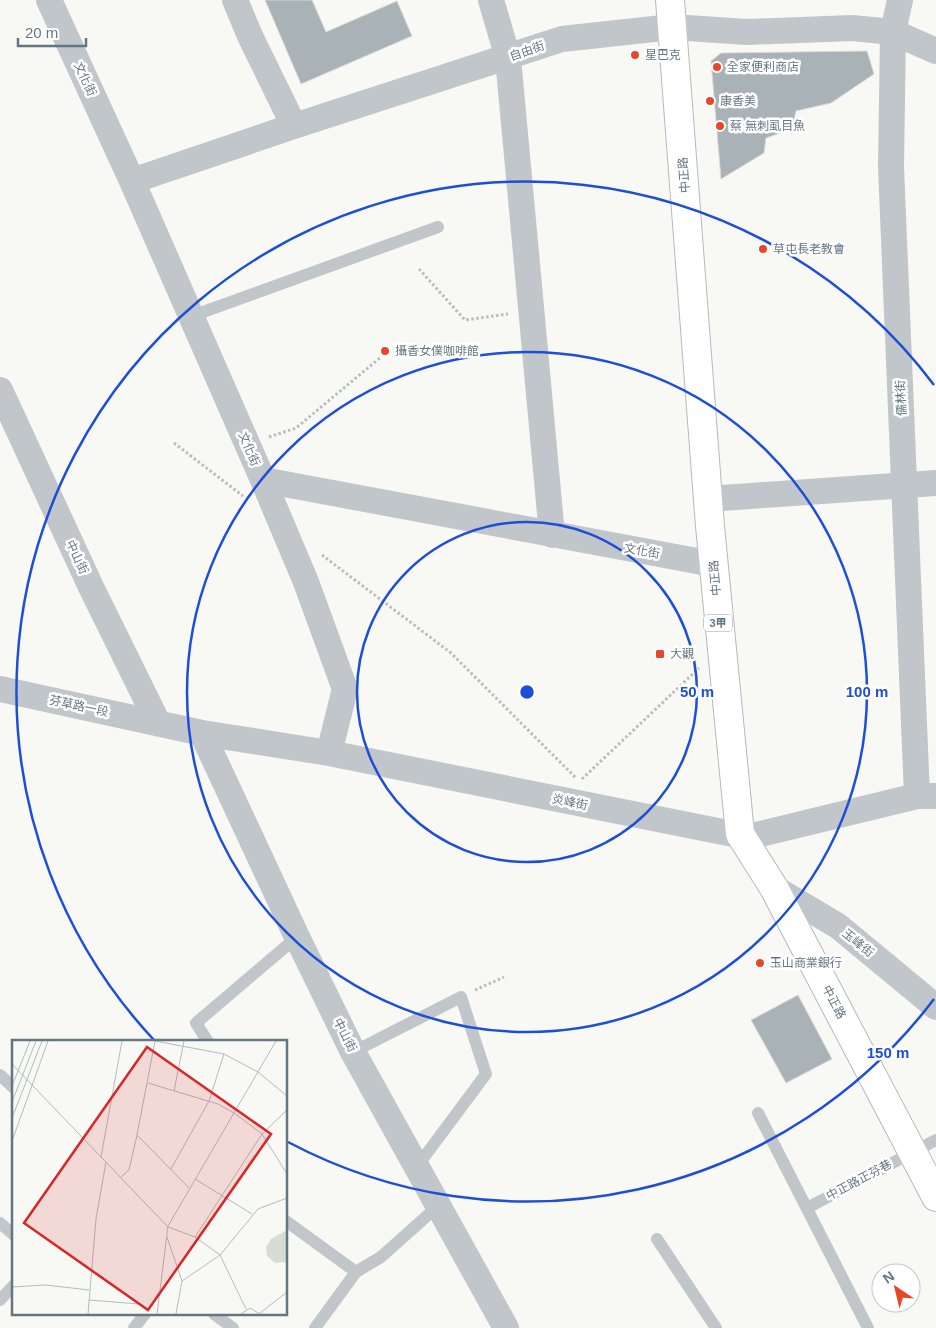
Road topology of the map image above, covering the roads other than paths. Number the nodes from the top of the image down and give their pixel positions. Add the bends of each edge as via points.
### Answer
1 (49, 0) edge
2 (235, 0) edge
3 (490, 0) edge
4 (670, 0) edge
5 (900, 0) edge
6 (672, 27) junction
7 (893, 32) junction
8 (936, 51) edge
9 (508, 58) junction
10 (294, 126) junction
11 (132, 181) junction
12 (438, 227) dead end
13 (192, 316) junction
14 (0, 390) edge
15 (936, 483) edge
16 (905, 485) junction
17 (254, 489) junction
18 (708, 499) junction
19 (552, 535) junction
20 (713, 564) junction
21 (0, 689) edge
22 (158, 723) junction
23 (202, 732) junction
24 (329, 753) junction
25 (927, 796) edge
26 (740, 834) junction
27 (774, 888) junction
28 (297, 937) junction
29 (936, 1007) edge
30 (207, 1040) edge
31 (354, 1052) junction
32 (0, 1075) edge
33 (12, 1086) edge
34 (758, 1113) dead end
35 (936, 1140) edge
36 (912, 1152) junction
37 (416, 1168) junction
38 (936, 1197) edge
39 (438, 1206) junction
40 (807, 1208) junction
41 (288, 1222) edge
42 (0, 1223) edge
43 (12, 1233) edge
44 (657, 1239) dead end
45 (356, 1272) junction
46 (12, 1288) edge
47 (0, 1300) edge
48 (143, 1316) edge
49 (217, 1316) edge
50 (134, 1328) edge
51 (233, 1328) edge
52 (315, 1328) edge
53 (506, 1328) edge
54 (716, 1328) edge
55 (868, 1328) edge

1 - 11 street, 文化街
2 - 10 street
3 - 9 street
4 - 6 main road, 中正路 / 3甲
5 - 7 street, 儒林街
6 - 7 street, 自由街 via 746,32 852,28
6 - 9 street, 自由街 via 562,39
6 - 18 main road, 中正路 / 3甲
7 - 8 street, 自由街
7 - 16 street, 儒林街 via 891,168
9 - 10 street, 自由街
9 - 19 street
10 - 11 street, 自由街
11 - 13 street, 文化街
12 - 13 lane
13 - 17 street, 文化街 via 247,444
14 - 22 street, 中山街
15 - 16 street
16 - 18 street
16 - 25 street, 儒林街
17 - 19 street, 文化街
17 - 24 street via 306,582 344,689
18 - 20 main road, 中正路 / 3甲
19 - 20 street, 文化街
20 - 26 main road, 中正路 / 3甲
21 - 22 street, 芬草路一段
22 - 23 street, 芬草路一段
23 - 24 street, 炎峰街
23 - 28 street, 中山街
24 - 26 street, 炎峰街
25 - 26 street, 炎峰街 via 748,837
26 - 27 main road, 中正路 / 3甲
27 - 29 street, 玉峰街 via 838,926
27 - 36 main road, 中正路 / 3甲
28 - 30 lane via 196,1023
28 - 31 street, 中山街
31 - 37 street, 中山街
31 - 37 lane via 461,997 486,1074
32 - 33 lane
34 - 40 lane
35 - 36 lane, 中正路正芬巷
36 - 38 main road, 中正路 / 3甲
36 - 40 lane, 中正路正芬巷
37 - 39 street, 中山街
39 - 45 lane via 381,1257
39 - 53 street, 中山街
40 - 55 lane
41 - 45 lane
42 - 43 lane
44 - 54 lane
45 - 52 lane
46 - 47 lane
48 - 50 lane
49 - 51 lane

